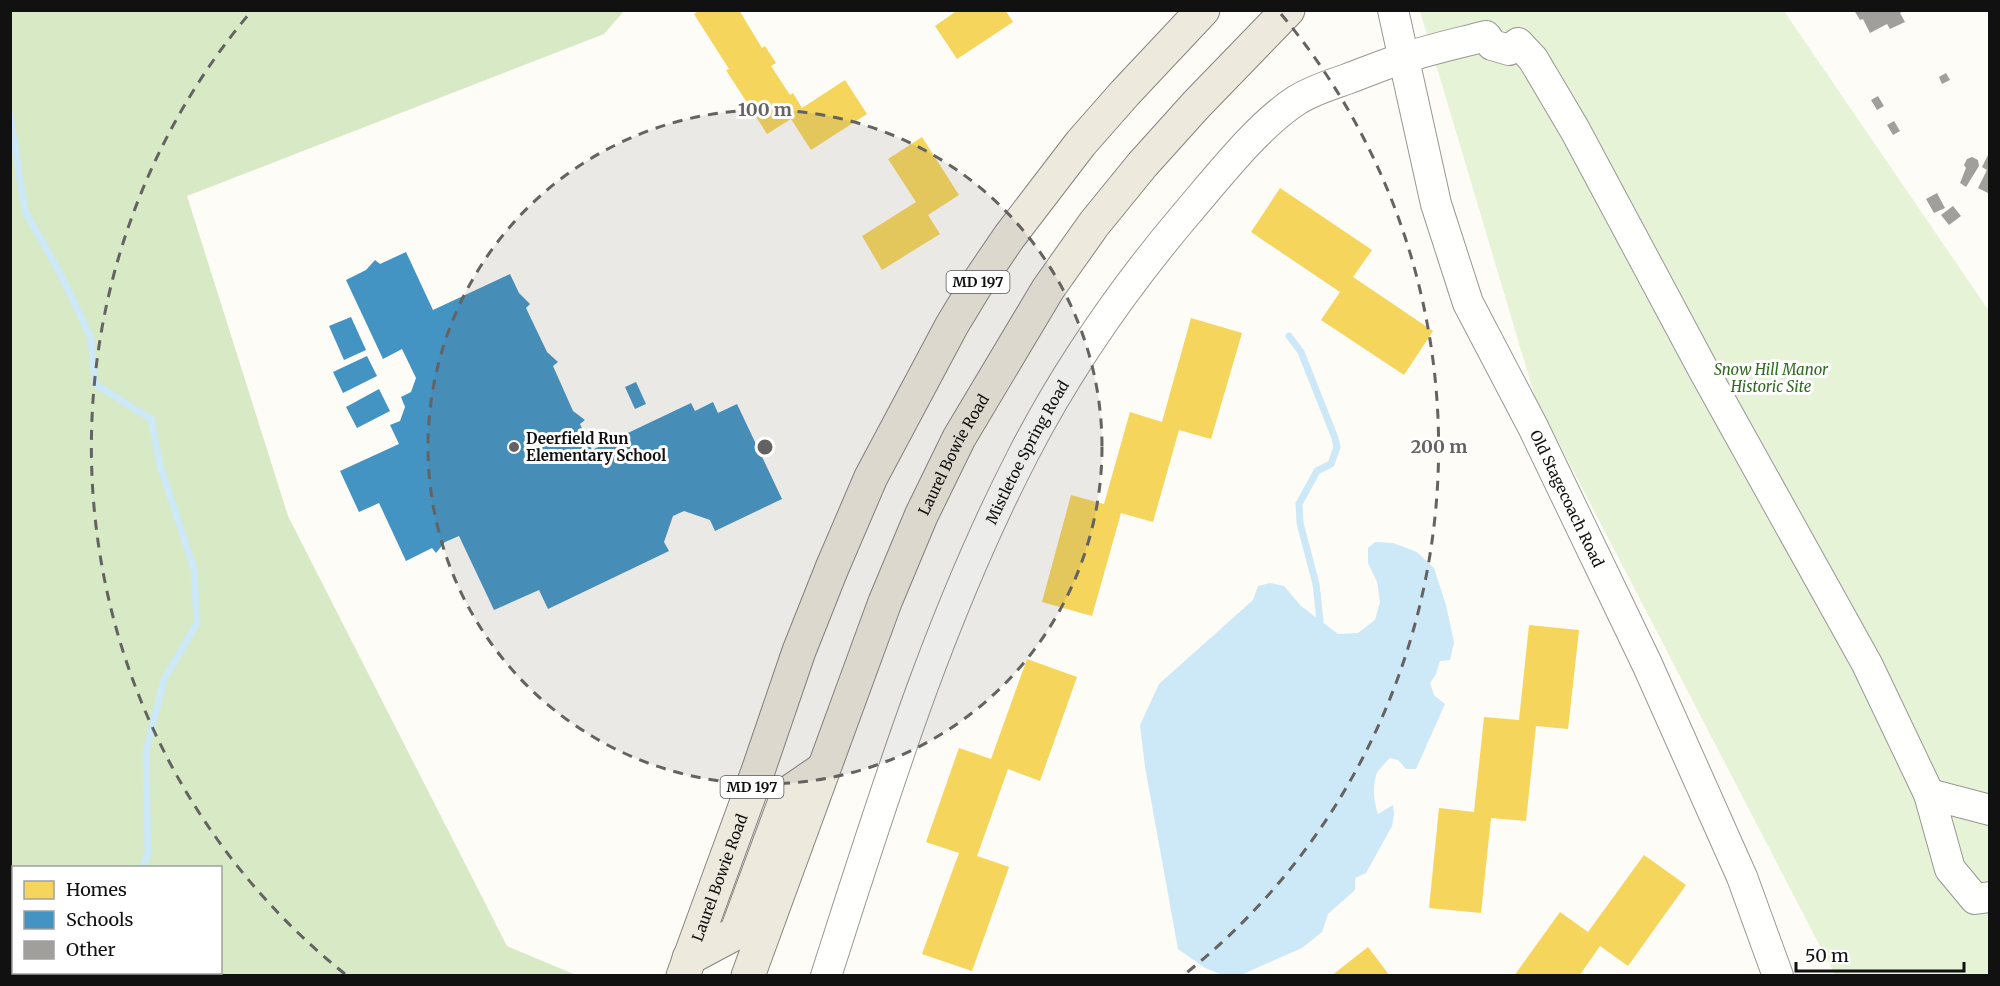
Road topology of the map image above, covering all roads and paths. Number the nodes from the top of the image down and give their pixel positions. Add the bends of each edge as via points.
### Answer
1 (1203, 10) edge
2 (1288, 10) edge
3 (1393, 10) edge
4 (1404, 58) junction
5 (823, 769) junction
6 (1929, 794) junction
7 (1989, 810) edge
8 (1989, 897) edge
9 (686, 967) edge
10 (748, 975) edge
11 (826, 975) edge
12 (1778, 975) edge

1 - 9 main road, Laurel Bowie Road / MD 197 via 1081,143 1009,237 952,325 871,477 831,568
2 - 5 main road, Laurel Bowie Road via 1142,165 1094,224 1042,299 959,438 921,516
3 - 4 street, Old Stagecoach Road
4 - 6 street, Mistletoe Spring Road via 1486,36 1492,45 1509,50 1518,43 1533,59 1867,664
4 - 11 street, Mistletoe Spring Road via 1311,92 1274,118 1230,163 1143,267 1056,396 1024,452 958,594 872,831
4 - 12 street, Old Stagecoach Road via 1436,204 1468,303 1533,427 1647,664 1742,877
5 - 9 main road via 788,793 736,933
5 - 10 main road, Laurel Bowie Road
6 - 7 street
6 - 8 street via 1950,869 1975,899

